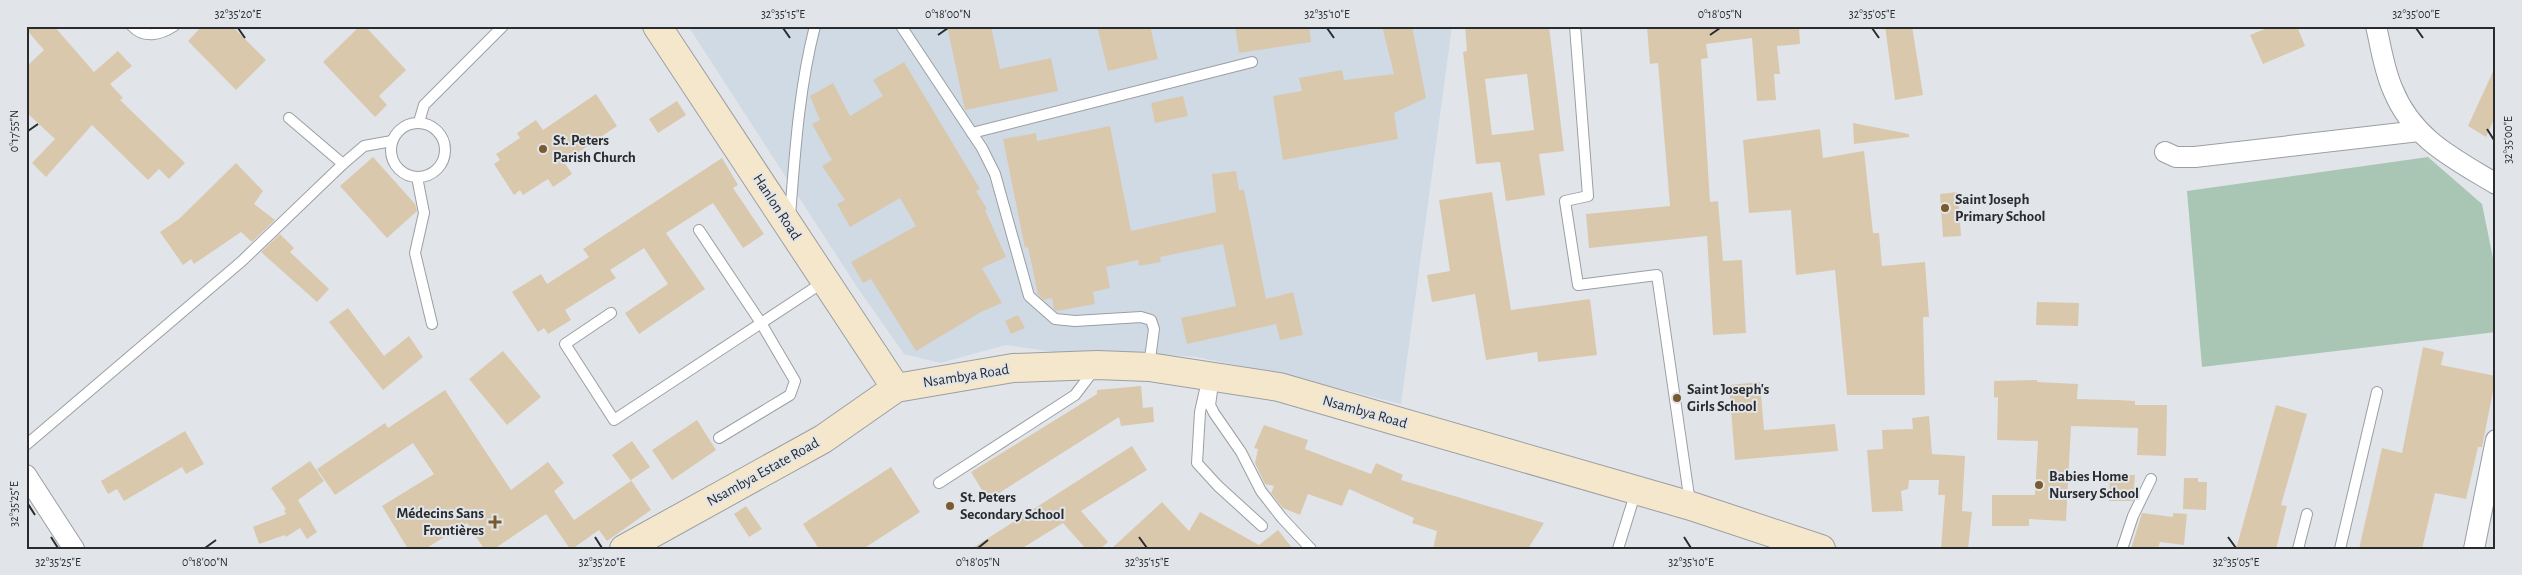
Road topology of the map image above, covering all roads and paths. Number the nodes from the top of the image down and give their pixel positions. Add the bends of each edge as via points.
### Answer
1 (132, 26) edge
2 (174, 26) edge
3 (502, 26) edge
4 (657, 26) edge
5 (814, 26) edge
6 (901, 26) edge
7 (1575, 26) edge
8 (2376, 26) edge
9 (1252, 62) dead end
10 (290, 118) dead end
11 (419, 122) junction
12 (2419, 131) junction
13 (972, 133) junction
14 (392, 141) junction
15 (2165, 152) dead end
16 (343, 164) junction
17 (418, 177) junction
18 (2496, 184) edge
19 (789, 225) junction
20 (699, 230) dead end
21 (826, 280) junction
22 (612, 313) dead end
23 (761, 323) junction
24 (432, 324) dead end
25 (1097, 365) junction
26 (1149, 367) junction
27 (1211, 376) junction
28 (896, 388) junction
29 (2377, 392) dead end
30 (719, 438) dead end
31 (2496, 440) edge
32 (26, 445) edge
33 (26, 475) edge
34 (2151, 479) dead end
35 (938, 483) dead end
36 (1636, 490) junction
37 (1691, 506) junction
38 (2307, 514) dead end
39 (1262, 526) dead end
40 (1809, 547) edge
41 (74, 549) edge
42 (624, 549) edge
43 (1310, 549) edge
44 (1618, 549) edge
45 (2122, 549) edge
46 (2298, 549) edge
47 (2340, 549) edge
48 (2474, 549) edge

1 - 2 lane via 137,32 152,36
3 - 11 lane via 424,105
4 - 19 main road, Hanlon Road
5 - 19 lane via 799,111
6 - 13 lane
7 - 37 lane via 1588,196 1565,201 1578,285 1657,275
8 - 12 street via 2392,89
9 - 13 lane
10 - 16 lane
11 - 14 lane via 402,127
11 - 17 lane via 441,134 446,150 434,172
12 - 15 street via 2195,157 2176,157
12 - 18 street via 2435,147
13 - 26 lane via 995,174 1029,296 1055,319 1141,317 1152,320 1154,329
14 - 16 lane via 364,146
14 - 17 lane via 390,149 396,166 409,176
16 - 32 lane via 242,261
17 - 24 lane via 424,213 415,253
19 - 21 main road, Hanlon Road
20 - 23 lane
21 - 23 lane
21 - 28 main road, Hanlon Road
22 - 23 lane via 564,344 614,420
23 - 30 lane via 796,381 790,396
25 - 26 main road, Nsambya Road
25 - 28 main road, Nsambya Road via 1013,368
25 - 35 lane via 1075,395
26 - 27 main road, Nsambya Road
27 - 36 main road, Nsambya Road via 1279,387
27 - 39 lane via 1200,412 1197,463
27 - 43 lane via 1210,405 1214,413 1242,452 1261,491
28 - 42 main road, Nsambya Estate Road via 823,439
29 - 47 lane
31 - 48 street
33 - 41 street
34 - 45 lane
36 - 37 main road, Nsambya Road
36 - 44 lane
37 - 40 main road, Nsambya Road
38 - 46 lane

